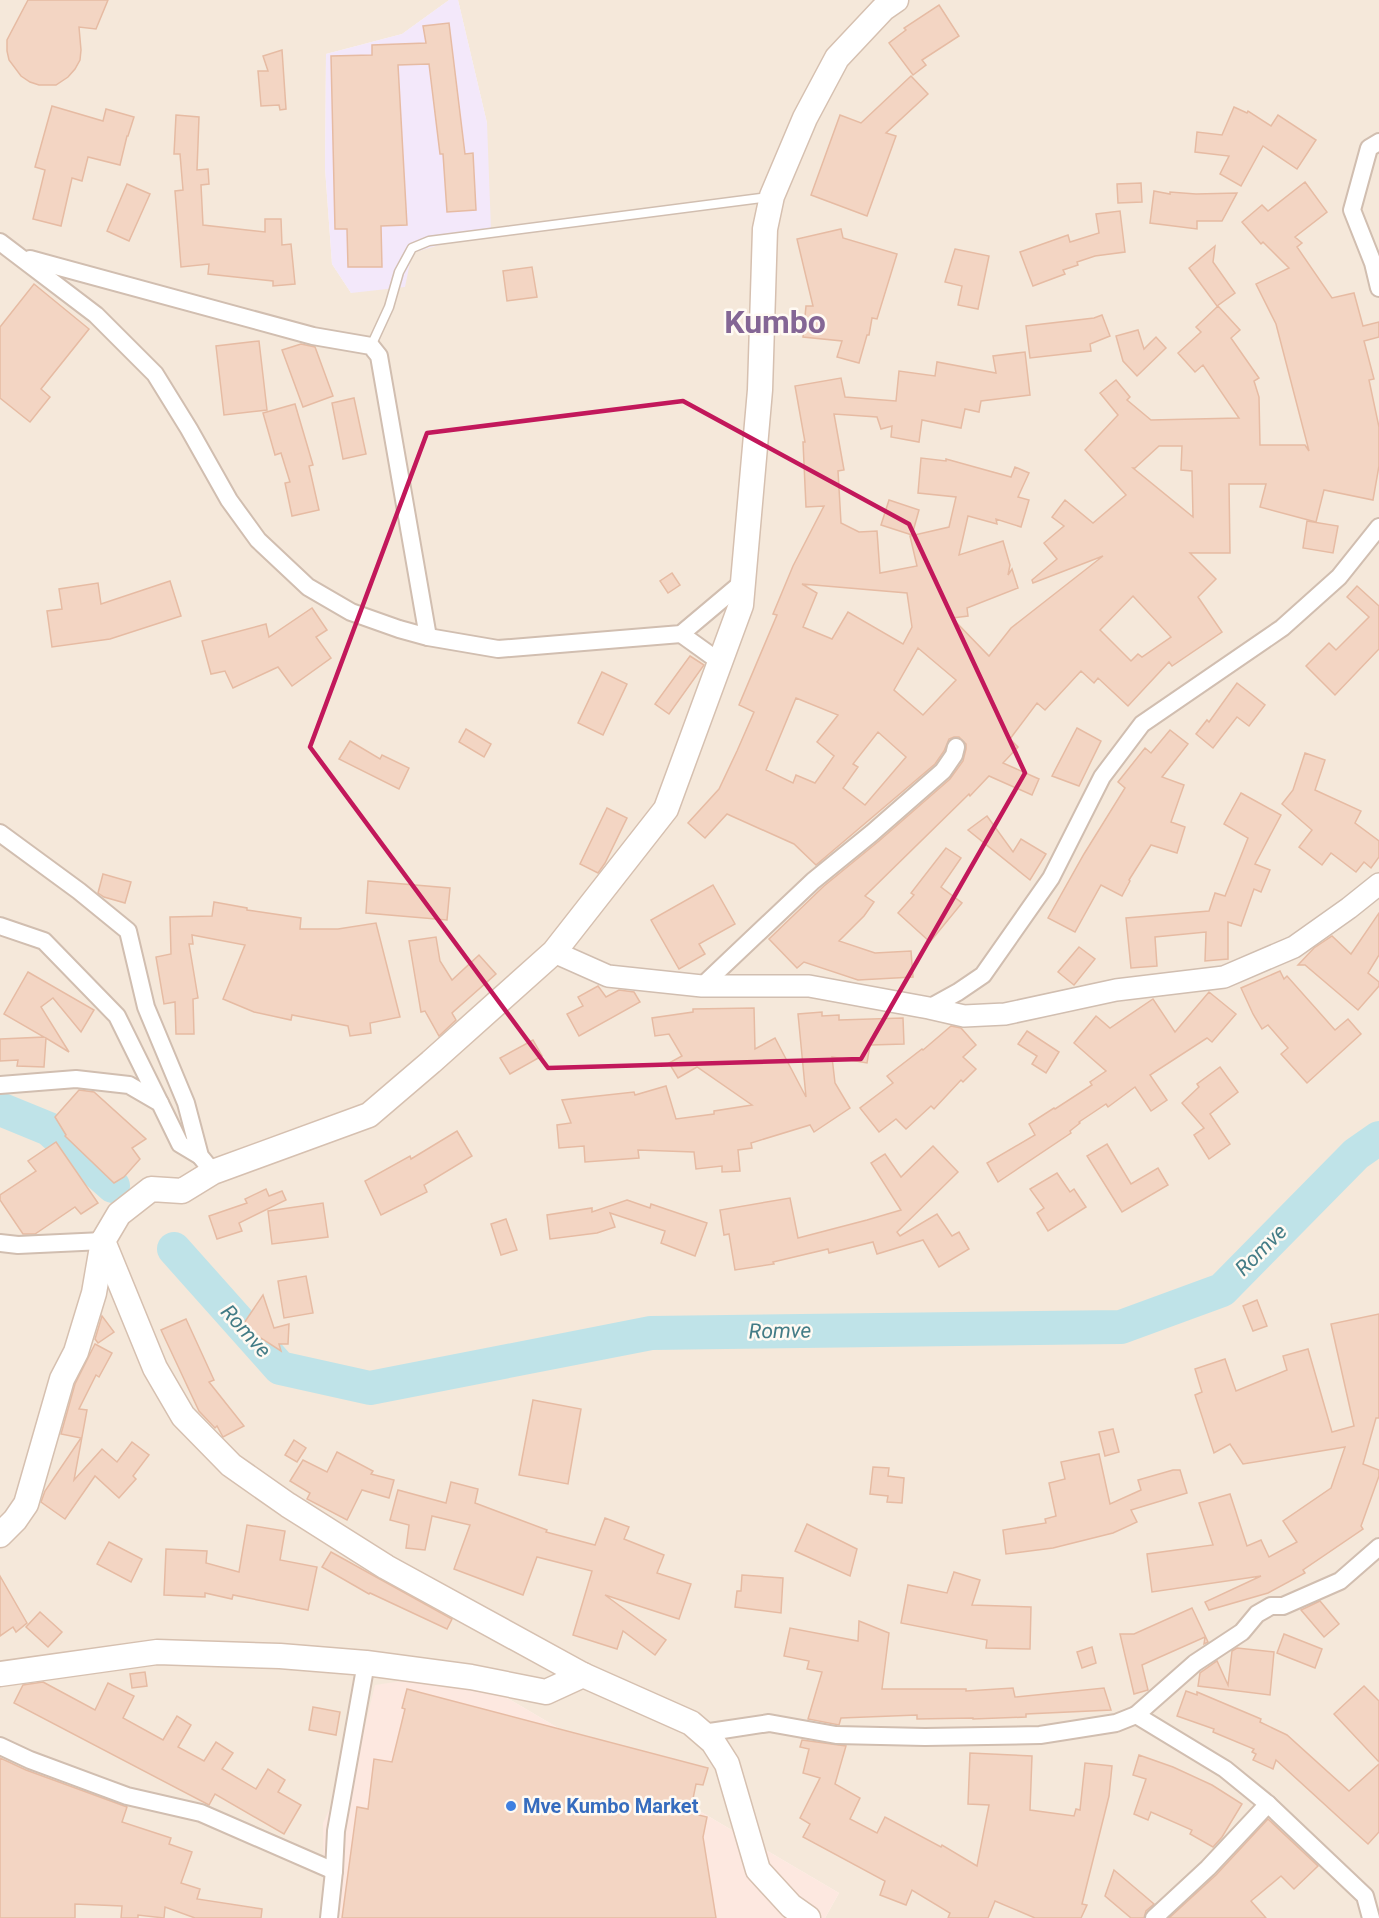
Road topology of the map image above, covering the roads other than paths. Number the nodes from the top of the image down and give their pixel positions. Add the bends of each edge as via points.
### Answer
1 (896, 0) edge
2 (1379, 142) edge
3 (772, 196) junction
4 (0, 242) edge
5 (22, 257) junction
6 (1379, 288) edge
7 (371, 346) junction
8 (1379, 527) edge
9 (744, 581) junction
10 (681, 634) junction
11 (428, 637) junction
12 (720, 662) junction
13 (956, 747) dead end
14 (0, 833) edge
15 (1379, 884) edge
16 (0, 927) edge
17 (554, 952) junction
18 (702, 986) junction
19 (928, 1008) junction
20 (0, 1085) edge
21 (160, 1103) junction
22 (206, 1164) junction
23 (104, 1241) junction
24 (0, 1244) edge
25 (0, 1535) edge
26 (1379, 1547) edge
27 (366, 1663) junction
28 (0, 1674) edge
29 (583, 1675) junction
30 (1136, 1715) junction
31 (703, 1733) junction
32 (0, 1746) edge
33 (1268, 1804) junction
34 (334, 1871) junction
35 (329, 1918) edge
36 (808, 1918) edge
37 (1154, 1918) edge
38 (1371, 1918) edge

1 - 3 main road via 837,58 805,118
2 - 6 street via 1370,148 1352,210
3 - 7 lane via 429,241 412,248
3 - 9 main road via 765,229 760,390
4 - 5 street
5 - 7 street via 313,336
5 - 11 street via 96,315 155,374 229,500 258,540 308,587 351,612
7 - 11 street via 379,356
8 - 19 street via 1339,577 1282,628 1142,724 1102,777 1052,878 983,975
9 - 10 street
9 - 12 main road via 741,605
10 - 11 street via 498,649
10 - 12 street
12 - 17 main road via 666,808
13 - 18 street via 943,771 813,881
14 - 22 street via 128,931 146,1006 186,1102
15 - 19 street via 1294,947 1224,977 1116,990 1005,1014 964,1016
16 - 21 street via 44,941 117,1016
17 - 18 street via 608,976
17 - 22 main road via 369,1115
18 - 19 street via 808,986
20 - 21 street via 76,1079 129,1085
21 - 22 street via 180,1144
22 - 23 main road via 182,1191 151,1189 119,1214
23 - 24 street
23 - 25 main road via 94,1293 76,1352 62,1379 26,1504
23 - 29 main road via 154,1368 183,1416 231,1465 386,1567
26 - 30 street via 1340,1581 1257,1614 1242,1632 1195,1663
27 - 28 main road via 157,1652
27 - 29 main road via 546,1692
27 - 34 street via 336,1831
29 - 31 main road via 691,1723
30 - 31 street via 1116,1723 1040,1735 836,1735 769,1723
30 - 33 street via 1225,1769
31 - 36 main road via 727,1764 758,1870 791,1906
32 - 34 street via 127,1796 201,1813
33 - 37 street
33 - 38 street via 1365,1896
34 - 35 street

